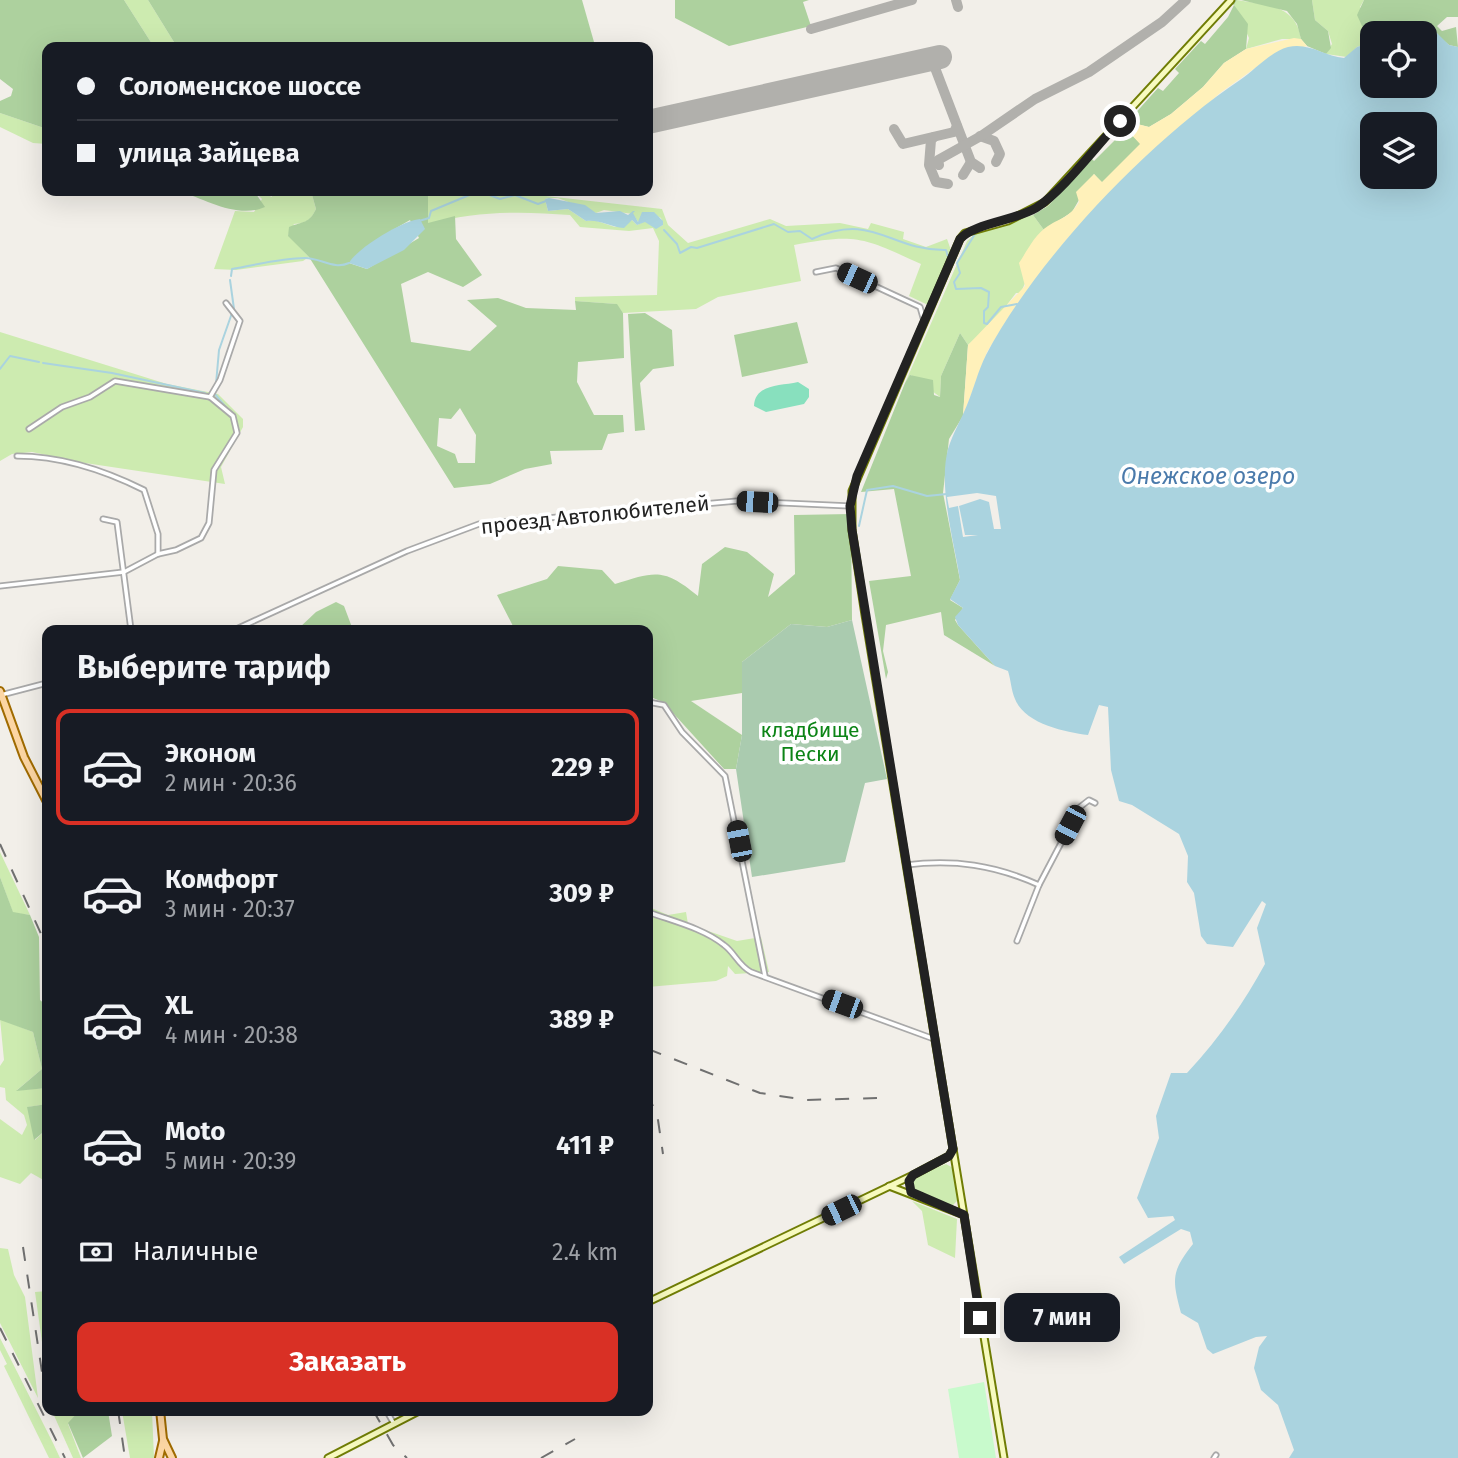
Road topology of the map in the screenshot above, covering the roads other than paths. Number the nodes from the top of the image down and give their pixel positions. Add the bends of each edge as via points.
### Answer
1 (1231, 0) edge
2 (816, 272) dead end
3 (226, 303) dead end
4 (924, 321) junction
5 (210, 397) junction
6 (29, 429) dead end
7 (17, 456) dead end
8 (850, 506) junction
9 (103, 519) dead end
10 (158, 554) junction
11 (124, 572) junction
12 (0, 586) edge
13 (130, 625) edge
14 (245, 625) edge
15 (42, 684) edge
16 (1, 693) edge
17 (653, 703) edge
18 (42, 792) edge
19 (1095, 803) dead end
20 (906, 865) junction
21 (1039, 885) junction
22 (653, 914) edge
23 (1017, 941) dead end
24 (765, 976) junction
25 (936, 1039) junction
26 (953, 1149) junction
27 (944, 1160) junction
28 (956, 1167) junction
29 (913, 1175) junction
30 (890, 1186) junction
31 (911, 1192) junction
32 (962, 1201) junction
33 (949, 1209) junction
34 (964, 1215) junction
35 (653, 1300) edge
36 (161, 1416) edge
37 (389, 1416) edge
38 (409, 1416) edge
39 (394, 1424) junction
40 (163, 1439) junction
41 (159, 1458) edge
42 (172, 1458) edge
43 (328, 1458) edge
44 (1004, 1458) edge

1 - 4 main road via 1045,202 1009,221 965,233
2 - 4 street via 836,268 919,307
3 - 5 street via 240,321
4 - 8 main road via 857,476
5 - 6 street via 115,382
5 - 10 street via 233,416 237,433 215,470 209,523 201,538
7 - 10 street via 53,458 114,475 144,490 158,534
8 - 14 street, проезд Автолюбителей via 737,501 479,524 407,551
8 - 20 main road
9 - 11 street via 117,522
10 - 11 street
11 - 12 street
11 - 13 street
15 - 16 street
16 - 18 main road
17 - 24 street via 664,705 682,732 725,776
19 - 21 street via 1088,800 1080,807
20 - 21 street via 974,864
20 - 25 main road
21 - 23 street
22 - 24 street via 725,945 740,966
24 - 25 street
25 - 26 main road
26 - 27 main road
26 - 28 main road
27 - 28 main road
27 - 29 main road
28 - 32 main road
29 - 30 main road
29 - 31 main road
30 - 31 main road
30 - 35 main road
31 - 33 main road
32 - 33 main road
32 - 34 main road
33 - 34 main road
34 - 44 main road
36 - 40 main road
37 - 39 street
38 - 39 main road
39 - 43 main road
40 - 41 main road
40 - 42 main road

